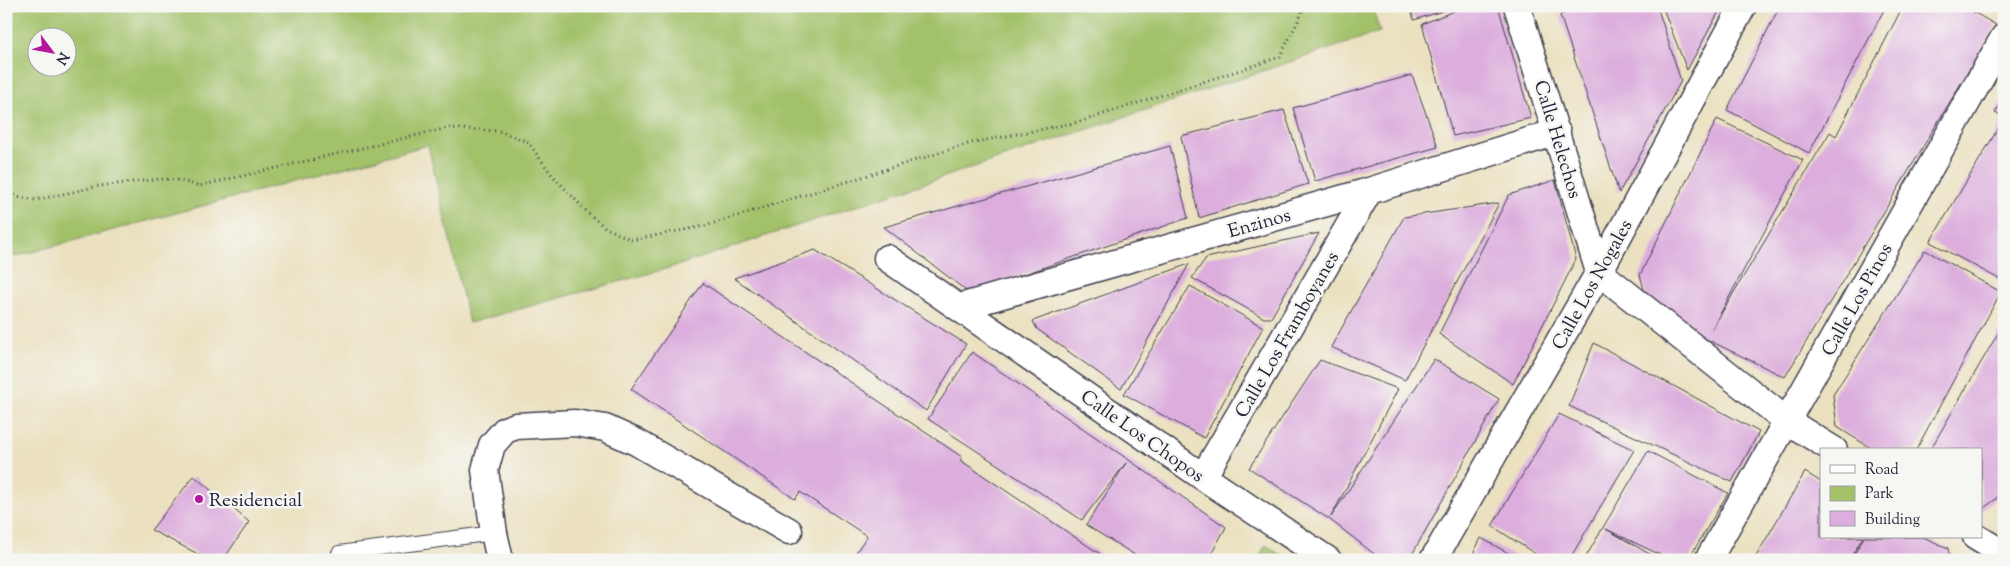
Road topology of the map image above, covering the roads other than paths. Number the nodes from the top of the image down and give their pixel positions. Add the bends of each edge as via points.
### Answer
1 (1517, 6) edge
2 (1743, 6) edge
3 (2004, 37) edge
4 (1557, 132) junction
5 (1369, 192) junction
6 (887, 258) dead end
7 (1599, 272) junction
8 (960, 307) junction
9 (1787, 421) junction
10 (1831, 448) edge
11 (1203, 477) junction
12 (789, 531) dead end
13 (494, 533) junction
14 (1978, 538) edge
15 (339, 553) dead end
16 (2002, 554) edge
17 (500, 560) edge
18 (1328, 560) edge
19 (1433, 560) edge
20 (1708, 560) edge

1 - 4 street, Calle Helechos
2 - 7 street, Calle Los Nogales
3 - 9 street, Calle Los Pinos
4 - 5 street, Enzinos
4 - 7 street, Calle Helechos
5 - 8 street, Enzinos
5 - 11 street, Calle Los Framboyanes
6 - 8 street, Calle Los Chopos
7 - 9 street
7 - 19 street, Calle Los Nogales
8 - 11 street, Calle Los Chopos
9 - 10 street
9 - 20 street, Calle Los Pinos
11 - 18 street, Calle Los Chopos
12 - 13 street via 636,442 605,428 575,423 516,426 505,430 492,445 485,470
13 - 15 lane
13 - 17 street
14 - 16 street

